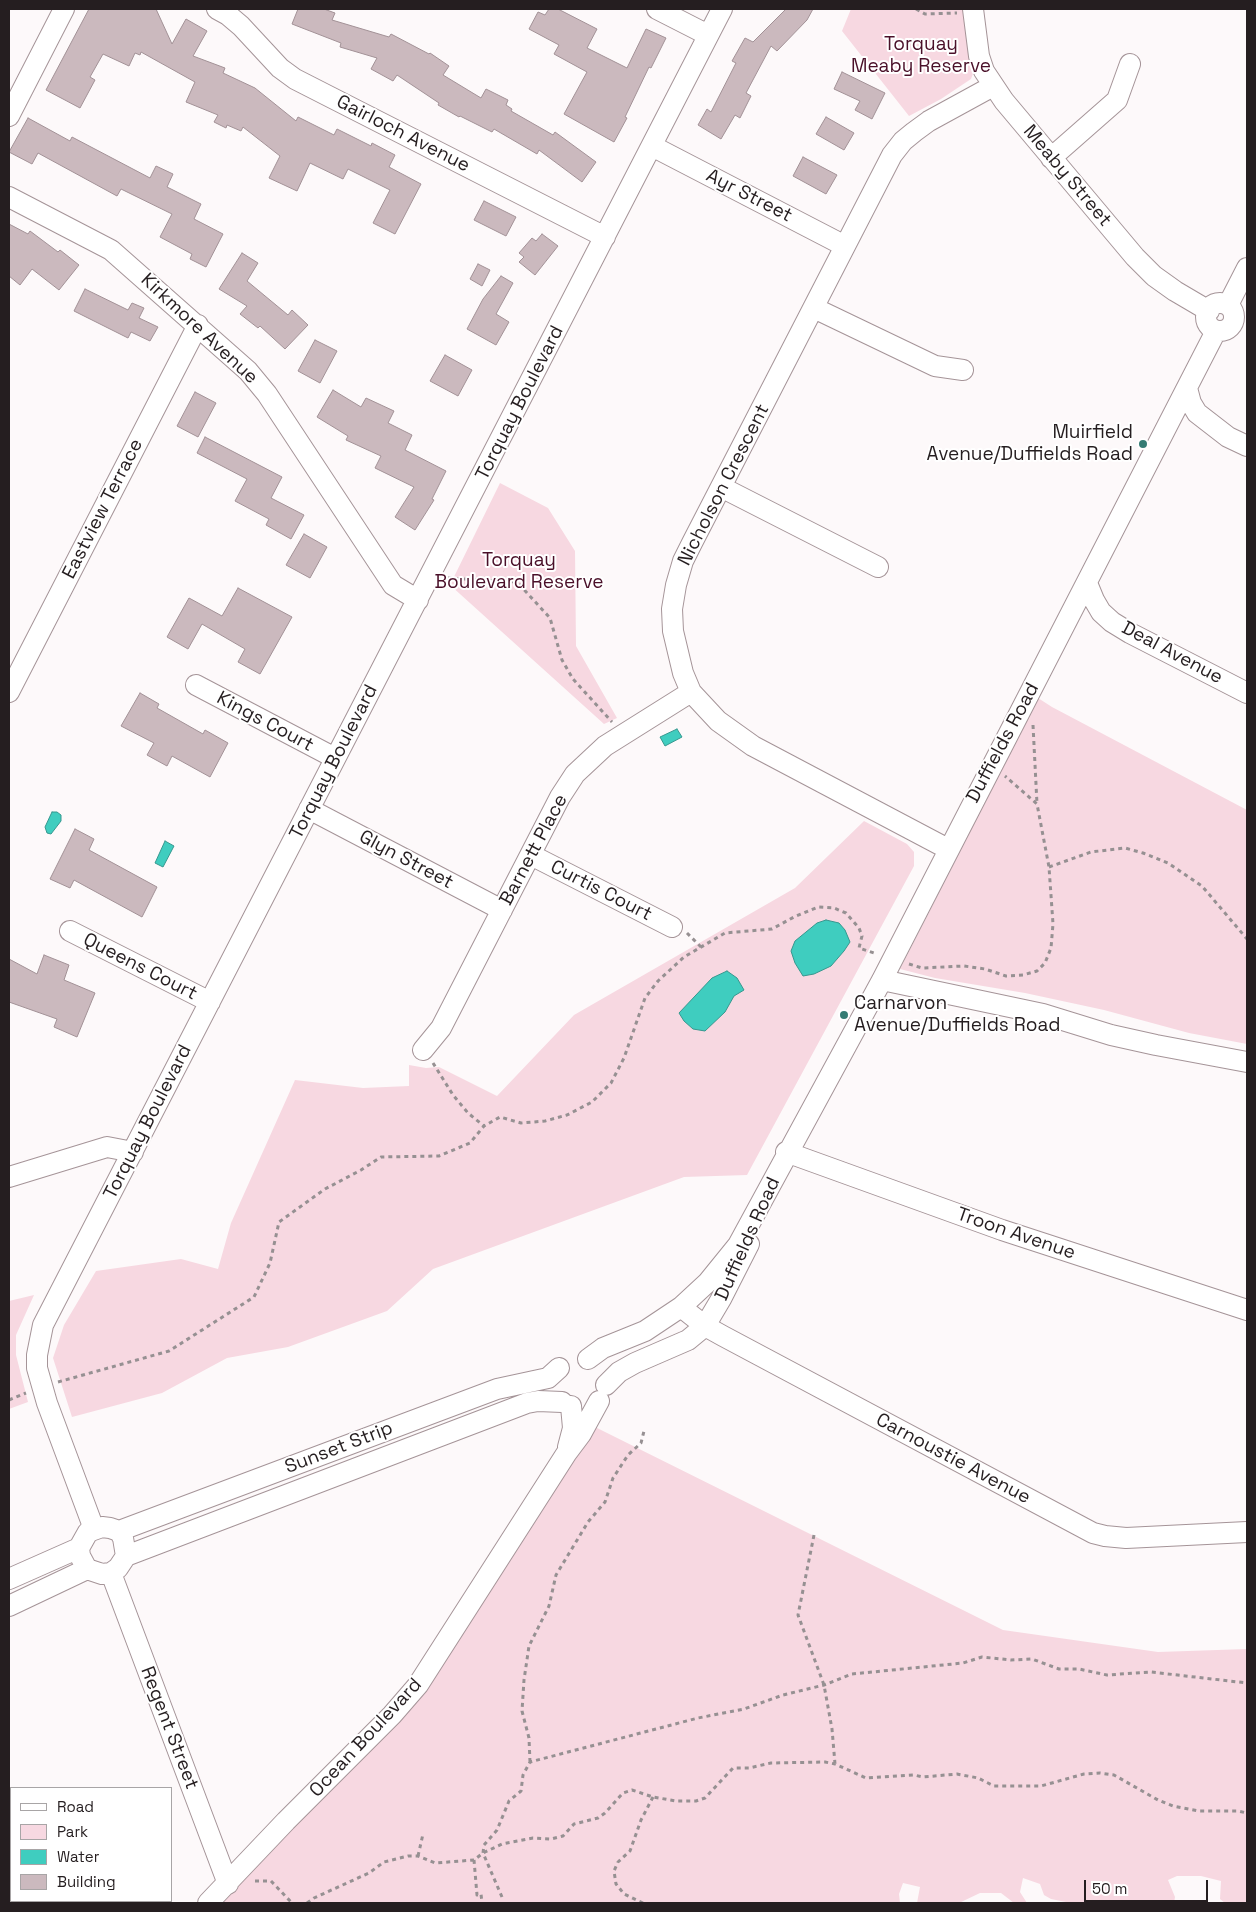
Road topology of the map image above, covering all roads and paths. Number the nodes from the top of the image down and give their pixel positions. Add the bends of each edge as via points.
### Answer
1 (64, 9) edge
2 (217, 9) edge
3 (657, 9) edge
4 (722, 9) edge
5 (916, 9) edge
6 (973, 11) edge
7 (708, 35) junction
8 (1130, 64) dead end
9 (993, 86) junction
10 (9, 116) edge
11 (652, 146) junction
12 (1051, 158) junction
13 (9, 197) edge
14 (605, 237) junction
15 (845, 246) junction
16 (1247, 268) edge
17 (1228, 305) junction
18 (814, 308) junction
19 (1209, 311) junction
20 (198, 326) junction
21 (1216, 331) junction
22 (963, 370) dead end
23 (1187, 388) junction
24 (1247, 446) edge
25 (721, 487) junction
26 (878, 567) dead end
27 (430, 577) junction
28 (1087, 582) junction
29 (418, 600) junction
30 (196, 685) dead end
31 (9, 692) edge
32 (692, 692) junction
33 (1247, 692) edge
34 (1033, 718) dead end
35 (624, 734) junction
36 (335, 758) junction
37 (992, 764) junction
38 (1037, 804) junction
39 (309, 809) junction
40 (948, 849) junction
41 (531, 855) junction
42 (1049, 867) junction
43 (502, 910) junction
44 (672, 927) dead end
45 (70, 931) dead end
46 (1247, 939) edge
47 (892, 959) junction
48 (882, 980) junction
49 (210, 1002) junction
50 (424, 1050) joint
51 (1247, 1062) edge
52 (484, 1126) junction
53 (133, 1152) junction
54 (786, 1152) junction
55 (9, 1177) edge
56 (681, 1307) junction
57 (1247, 1310) edge
58 (705, 1326) junction
59 (588, 1359) junction
60 (559, 1368) junction
61 (42, 1386) junction
62 (602, 1393) junction
63 (567, 1404) junction
64 (644, 1431) dead end
65 (566, 1454) junction
66 (94, 1529) junction
67 (119, 1532) junction
68 (1247, 1532) edge
69 (814, 1535) dead end
70 (80, 1548) junction
71 (126, 1556) junction
72 (87, 1569) junction
73 (110, 1573) junction
74 (9, 1579) edge
75 (9, 1606) edge
76 (1247, 1682) edge
77 (824, 1685) junction
78 (530, 1762) junction
79 (835, 1764) junction
80 (653, 1797) junction
81 (1247, 1813) edge
82 (422, 1834) dead end
83 (483, 1853) junction
84 (418, 1856) junction
85 (474, 1860) junction
86 (228, 1884) junction
87 (502, 1897) dead end
88 (208, 1903) edge
89 (292, 1903) edge
90 (307, 1903) edge
91 (482, 1903) edge
92 (643, 1903) edge

1 - 10 street
2 - 14 street, Gairloch Avenue via 241,26 294,79
3 - 7 street
4 - 7 street, Torquay Boulevard
5 - 6 path via 925,14
6 - 9 street, Meaby Street via 979,56
7 - 11 street, Torquay Boulevard
8 - 12 street via 1117,100
9 - 12 street, Meaby Street
9 - 15 street, Nicholson Crescent via 929,121 903,141 892,155
11 - 14 street, Torquay Boulevard
11 - 15 street, Ayr Street
12 - 19 street, Meaby Street via 1154,276
13 - 20 street, Kirkmore Avenue via 111,250
14 - 27 street, Torquay Boulevard
15 - 18 street, Nicholson Crescent
16 - 17 street, Duffields Road
17 - 19 street via 1219,303
17 - 21 street, Duffields Road via 1234,314 1232,323 1226,330
18 - 22 street via 935,366
18 - 25 street, Nicholson Crescent
19 - 21 street via 1206,320
20 - 29 street, Kirkmore Avenue via 248,371 267,394 393,585
20 - 31 street, Eastview Terrace
21 - 23 street, Duffields Road
23 - 24 street via 1197,413 1228,437
23 - 28 street, Duffields Road
25 - 26 street
25 - 32 street, Nicholson Crescent via 684,561 672,609 677,654
27 - 29 street, Torquay Boulevard
27 - 35 path via 517,582 550,618 562,660 573,679
28 - 33 street, Deal Avenue via 1101,612 1118,626
28 - 37 street, Duffields Road
29 - 36 street, Torquay Boulevard
30 - 36 street, Kings Court
32 - 35 street, Barnett Place
32 - 40 street, Nicholson Crescent via 718,721 753,746
34 - 38 path
35 - 41 street, Barnett Place via 605,746 575,774
36 - 39 street, Torquay Boulevard
37 - 38 path
37 - 40 street, Duffields Road
38 - 42 path
39 - 43 street, Glyn Street
39 - 49 street, Torquay Boulevard
40 - 47 street, Duffields Road
41 - 43 street, Barnett Place
41 - 44 street, Curtis Court
42 - 46 path via 1090,852 1125,848 1143,853 1168,863 1202,886
42 - 47 path via 1053,924 1051,948 1045,963 1037,971 1023,976 1006,976 964,966 922,968
43 - 50 street, Barnett Place via 442,1028
45 - 49 street, Queens Court
47 - 48 street, Duffields Road
47 - 52 path via 860,948 862,936 859,928 846,913 834,908 818,907 772,928 725,933 684,957 658,981 645,998 624,1058 611,1083 592,1102 567,1115 545,1121 521,1123 500,1117
48 - 51 street via 1043,1014 1156,1045
48 - 54 street, Duffields Road
49 - 53 street, Torquay Boulevard
50 - 52 path via 453,1095
52 - 61 path via 470,1142 439,1156 380,1157 325,1189 279,1222 270,1262 254,1297 169,1351
53 - 55 street via 107,1147
53 - 61 street, Torquay Boulevard via 43,1325 37,1355
54 - 56 street, Duffields Road via 738,1245 708,1282
54 - 57 street, Troon Avenue via 1002,1230
54 - 58 street, Duffields Road via 742,1261
56 - 58 street, Carnoustie Avenue
56 - 59 street, Duffields Road via 645,1331 603,1348
58 - 62 street, Duffields Road via 688,1340 620,1372
58 - 68 street, Carnoustie Avenue via 1093,1533 1126,1538
59 - 60 street, Sunset Strip via 573,1359
59 - 62 street via 600,1366 606,1379
60 - 63 street via 555,1383 558,1396
60 - 67 street, Sunset Strip via 548,1378 497,1388
61 - 66 street, Torquay Boulevard
62 - 63 street, Sunset Strip via 586,1408 578,1409
62 - 65 street, Ocean Boulevard via 581,1434
63 - 65 street, Ocean Boulevard via 573,1428
63 - 71 street, Sunset Strip via 527,1403
64 - 78 path via 641,1444 628,1454 613,1478 605,1502 588,1522 556,1575 549,1606 529,1646 522,1711 529,1738
65 - 86 street, Ocean Boulevard via 418,1685
66 - 67 street, Sunset Strip via 110,1528
66 - 70 street via 88,1532
67 - 71 street via 126,1547
69 - 77 path via 798,1615
70 - 72 street via 80,1556
70 - 74 street
71 - 73 street, Sunset Strip
72 - 73 street
72 - 75 street
73 - 86 street, Regent Street
76 - 77 path via 1151,1672 1107,1675 1059,1669 1032,1659 982,1657 963,1663 852,1674
77 - 78 path via 744,1709
77 - 79 path
78 - 83 path via 523,1776 521,1791 509,1801 497,1830 484,1845
79 - 80 path via 771,1763 733,1768 705,1798 696,1801
79 - 81 path via 866,1778 957,1774 978,1778 994,1786 1041,1786 1100,1773 1114,1775 1173,1806 1199,1811
80 - 83 path via 632,1790 623,1793 598,1818 574,1824 562,1836 502,1844
80 - 92 path via 630,1851 614,1871 616,1884 624,1894
82 - 84 path
83 - 85 path
83 - 87 path
84 - 85 path via 435,1862
84 - 90 path via 384,1862 369,1873
85 - 91 path via 477,1895 481,1894
86 - 88 street, Ocean Boulevard
86 - 89 path via 271,1881

